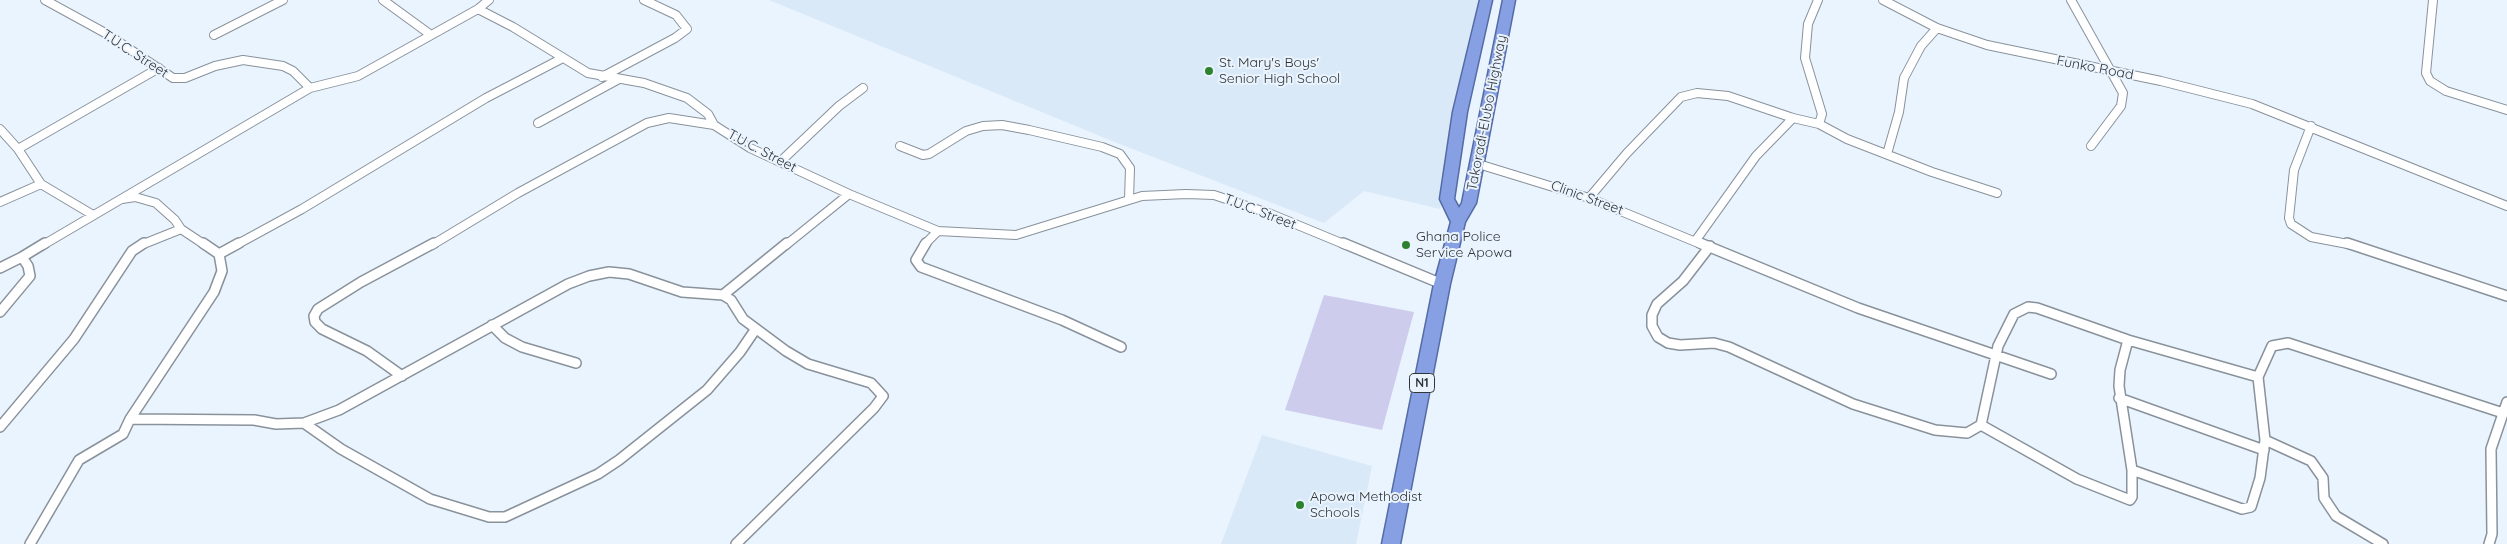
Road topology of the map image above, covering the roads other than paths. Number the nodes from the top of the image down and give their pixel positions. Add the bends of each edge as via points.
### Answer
1 (45, 0) edge
2 (283, 0) edge
3 (383, 0) edge
4 (489, 0) edge
5 (644, 0) edge
6 (1486, 0) edge
7 (1509, 0) edge
8 (1818, 0) edge
9 (1883, 0) edge
10 (2071, 0) edge
11 (2433, 0) edge
12 (478, 9) junction
13 (1937, 28) junction
14 (214, 35) dead end
15 (432, 35) junction
16 (561, 58) junction
17 (159, 68) junction
18 (2112, 72) junction
19 (602, 78) junction
20 (620, 79) junction
21 (310, 88) junction
22 (863, 88) dead end
23 (2507, 110) edge
24 (1793, 118) junction
25 (538, 123) dead end
26 (1819, 124) junction
27 (714, 125) junction
28 (2311, 126) junction
29 (0, 129) edge
30 (900, 146) dead end
31 (2091, 146) dead end
32 (18, 149) junction
33 (1887, 154) junction
34 (780, 162) junction
35 (1476, 163) junction
36 (41, 184) junction
37 (1997, 193) dead end
38 (849, 194) junction
39 (1589, 198) junction
40 (1130, 199) junction
41 (117, 200) junction
42 (0, 202) edge
43 (2507, 206) edge
44 (92, 215) junction
45 (1458, 222) junction
46 (181, 229) junction
47 (938, 231) junction
48 (1696, 240) junction
49 (1710, 246) junction
50 (219, 254) junction
51 (22, 257) junction
52 (0, 268) edge
53 (1442, 284) junction
54 (724, 295) junction
55 (2507, 296) edge
56 (0, 312) edge
57 (492, 325) junction
58 (755, 330) junction
59 (2128, 340) junction
60 (1121, 347) dead end
61 (1995, 355) junction
62 (576, 363) dead end
63 (2051, 374) dead end
64 (402, 376) junction
65 (2258, 377) junction
66 (2119, 398) junction
67 (2507, 402) edge
68 (2503, 413) junction
69 (130, 419) junction
70 (304, 423) junction
71 (1981, 425) junction
72 (0, 427) edge
73 (2264, 445) junction
74 (2132, 470) junction
75 (30, 544) edge
76 (736, 544) edge
77 (1391, 544) edge
78 (2383, 544) edge
79 (2488, 544) edge

1 - 17 street, T.U.C. Street via 107,34
2 - 14 street
3 - 15 street
4 - 12 street
5 - 19 street via 676,15 687,29
6 - 45 highway, Takoradi-Elubo Highway via 1460,112 1449,180 1447,199
7 - 35 highway, Takoradi-Elubo Highway / N1
8 - 26 street via 1808,24 1805,58 1822,114
9 - 13 street, Funko Road
10 - 18 street
11 - 23 street via 2426,73 2430,81 2446,91
12 - 15 street
12 - 16 street, T.U.C. Street
13 - 18 street, Funko Road via 1987,45
13 - 33 street via 1921,46 1904,78 1899,112
15 - 21 street via 358,76
16 - 19 street, T.U.C. Street
16 - 50 street via 486,98
17 - 21 street, T.U.C. Street via 173,78 185,78 215,66 243,60 264,61 293,71
17 - 32 street
18 - 28 street, Funko Road via 2218,95
18 - 31 street via 2123,92 2120,106
19 - 20 street, T.U.C. Street
20 - 25 street
20 - 27 street, T.U.C. Street via 644,83 687,98 708,114
21 - 41 street
22 - 34 street via 839,106
24 - 26 street
24 - 39 street via 1728,96 1689,94 1681,97
24 - 48 street via 1756,156
26 - 33 street
27 - 34 street, T.U.C. Street
27 - 64 street via 669,118 647,123 518,193 318,309 315,322 322,329 356,344
28 - 43 street, Funko Road
28 - 55 street via 2294,170 2289,218 2292,224 2311,237 2351,244
29 - 32 street
30 - 40 street via 923,155 966,131 1002,125 1022,128 1120,154 1130,168
32 - 36 street
33 - 37 street
34 - 38 street, T.U.C. Street
35 - 39 street, Clinic Street
35 - 45 highway, Takoradi-Elubo Highway / N1 via 1469,203
36 - 42 street
36 - 44 street
38 - 47 street, T.U.C. Street
38 - 54 street
39 - 48 street, Clinic Street
40 - 47 street, T.U.C. Street via 1016,235
40 - 53 street, T.U.C. Street via 1156,194 1186,194 1231,199
41 - 44 street
41 - 46 street via 135,198 156,203
44 - 51 street
45 - 53 highway, Takoradi-Elubo Highway / N1
46 - 50 street
46 - 72 street via 132,251 74,339
47 - 60 street via 921,248 916,260 921,267 1062,320
48 - 49 street, Clinic Street
49 - 61 street, Clinic Street via 1858,308
49 - 71 street via 1683,281 1657,304 1652,326 1658,337 1680,345 1714,343 1729,346 1854,404 1935,430 1967,433
50 - 69 street via 222,271 214,292
51 - 52 street
51 - 56 street via 30,276
53 - 77 highway, Takoradi-Elubo Highway / N1
54 - 57 street via 682,292 629,274 609,272 568,284
54 - 58 street
57 - 62 street via 505,338 522,347
57 - 64 street
58 - 70 street via 707,390 619,460 598,474 504,517 489,517 430,499 341,449
58 - 76 street via 808,364 871,383 883,396
59 - 61 street via 2028,307 2014,314
59 - 65 street
59 - 66 street via 2120,370
61 - 63 street, Clinic Street
61 - 71 street
64 - 70 street via 339,410
65 - 68 street via 2272,346 2288,344
65 - 73 street
66 - 73 street
66 - 74 street
67 - 68 street
68 - 79 street via 2491,449 2492,534
69 - 70 street
69 - 75 street via 123,434 79,460
71 - 74 street via 2077,478 2130,500
73 - 74 street via 2254,502 2251,507 2242,509
73 - 78 street via 2311,461 2323,478 2324,498 2336,516

